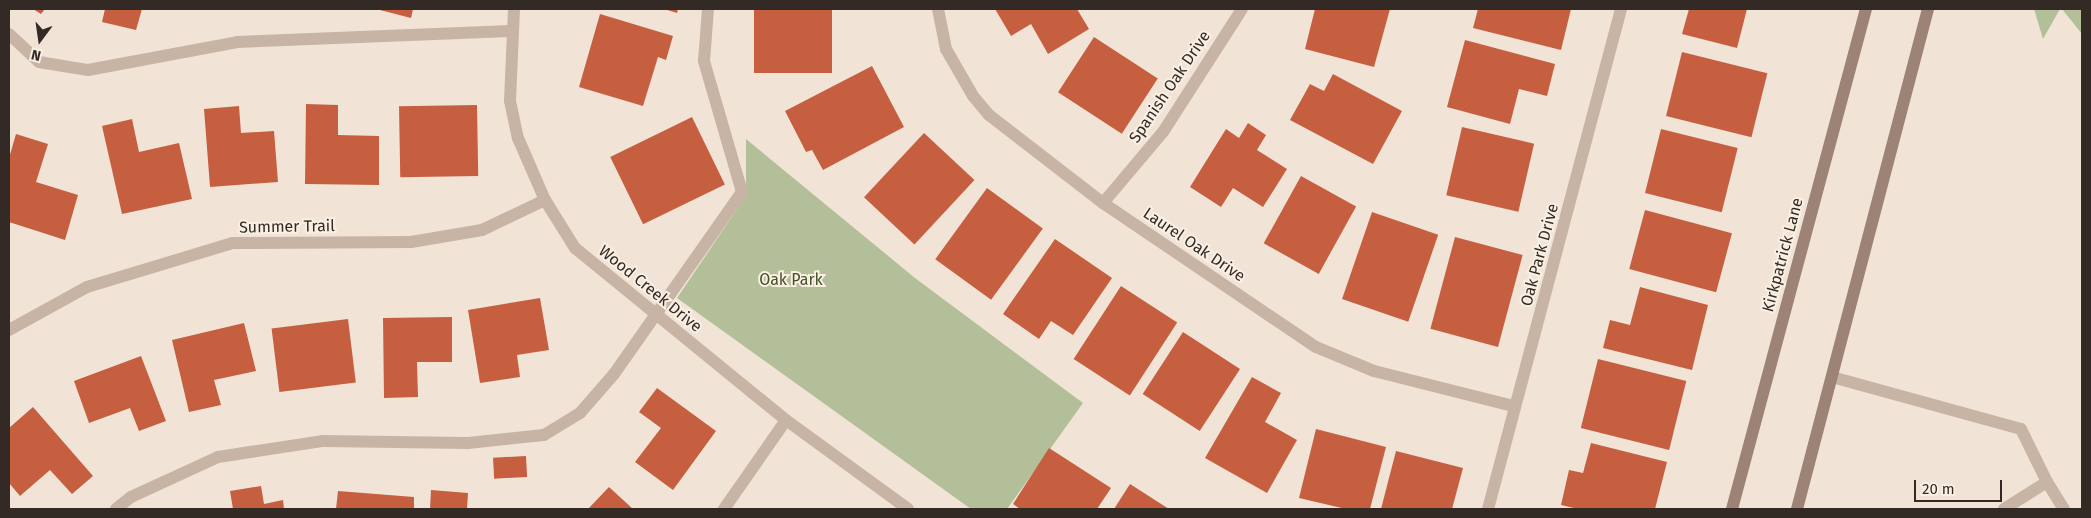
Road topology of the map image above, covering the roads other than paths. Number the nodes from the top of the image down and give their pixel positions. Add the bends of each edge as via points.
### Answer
1 (514, 9) edge
2 (708, 9) edge
3 (938, 9) edge
4 (1242, 9) edge
5 (1621, 9) edge
6 (1866, 9) edge
7 (1928, 9) edge
8 (511, 31) junction
9 (9, 34) edge
10 (545, 200) junction
11 (1102, 203) junction
12 (656, 314) junction
13 (9, 330) edge
14 (1832, 376) junction
15 (1513, 406) junction
16 (786, 420) junction
17 (2047, 482) junction
18 (116, 509) edge
19 (724, 509) edge
20 (908, 509) edge
21 (1488, 509) edge
22 (1732, 509) edge
23 (1797, 509) edge
24 (2004, 509) edge
25 (2064, 509) edge

1 - 8 street, Wood Creek Drive
2 - 12 street via 704,61 742,192
3 - 11 street, Laurel Oak Drive via 946,49 973,96 989,115
4 - 11 street, Spanish Oak Drive via 1162,132
5 - 15 street, Oak Park Drive
6 - 22 street, Kirkpatrick Lane
7 - 14 street
8 - 9 street via 246,41 88,70 39,62
8 - 10 street, Wood Creek Drive via 510,101 518,138
10 - 12 street, Wood Creek Drive via 575,248
10 - 13 street, Summer Trail via 482,230 411,242 234,243 87,287
11 - 15 street, Laurel Oak Drive via 1316,347 1374,371
12 - 16 street, Wood Creek Drive
12 - 18 street via 580,413 544,435 468,443 322,441 218,458 132,497
14 - 17 street via 2021,429
14 - 23 street
15 - 21 street, Oak Park Drive
16 - 19 street
16 - 20 street, Wood Creek Drive
17 - 24 street
17 - 25 street

